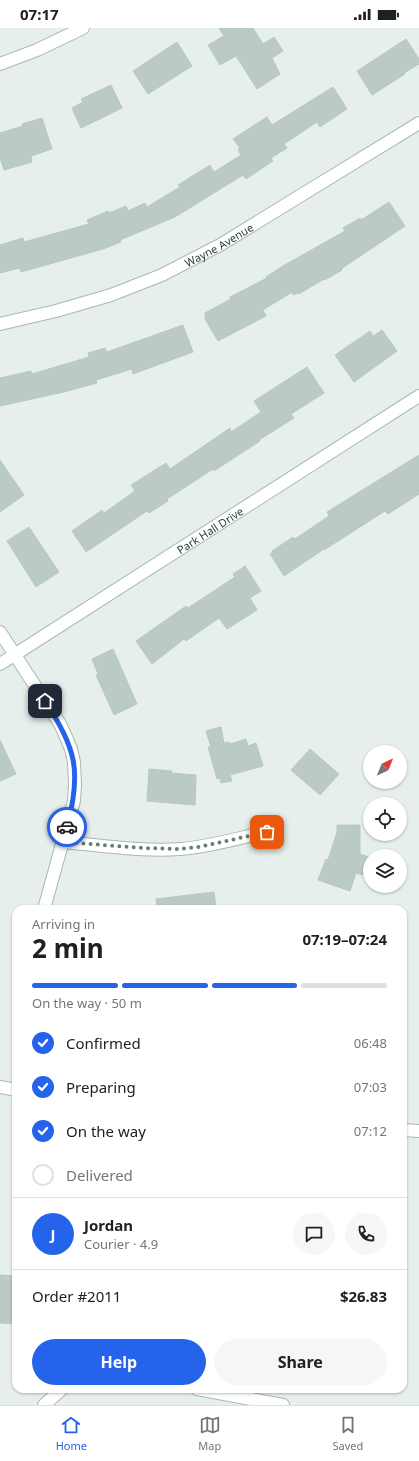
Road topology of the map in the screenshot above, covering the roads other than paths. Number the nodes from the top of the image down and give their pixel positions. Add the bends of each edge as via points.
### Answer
1 (82, 28) edge
2 (0, 64) edge
3 (419, 123) edge
4 (0, 324) edge
5 (419, 396) edge
6 (0, 632) edge
7 (14, 654) junction
8 (0, 664) edge
9 (267, 832) dead end
10 (63, 842) junction
11 (45, 905) edge
12 (0, 1087) edge
13 (12, 1089) edge
14 (407, 1130) edge
15 (419, 1131) edge
16 (58, 1393) edge
17 (218, 1393) edge
18 (44, 1405) edge
19 (283, 1405) edge

1 - 2 street via 37,50
3 - 4 street, Wayne Avenue via 220,245 162,275 111,295
5 - 7 street, Park Hall Drive
6 - 7 street
7 - 8 street, Park Hall Drive
7 - 10 street via 60,724 71,749 74,762 74,801
9 - 10 street via 179,849
10 - 11 street
12 - 13 street
14 - 15 street
16 - 18 street
17 - 19 street

